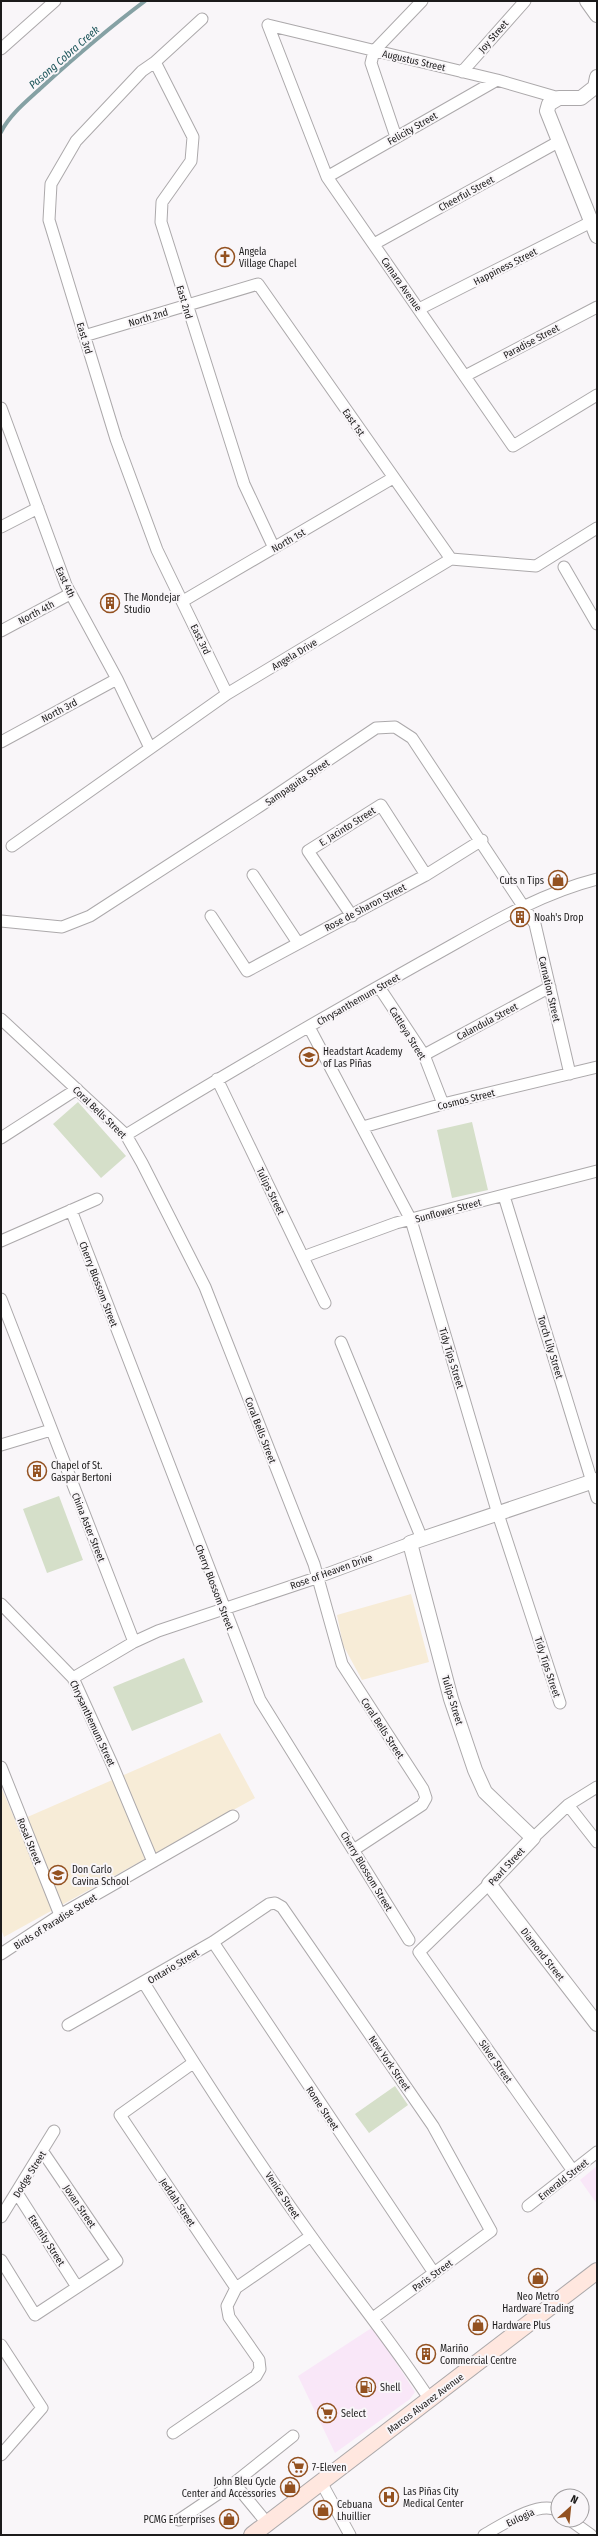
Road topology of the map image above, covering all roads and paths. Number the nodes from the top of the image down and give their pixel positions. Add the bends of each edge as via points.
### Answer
1 (55, 1) edge
2 (422, 1) edge
3 (524, 1) edge
4 (587, 1) edge
5 (597, 15) edge
6 (202, 19) dead end
7 (268, 25) joint
8 (1, 49) edge
9 (374, 51) junction
10 (155, 62) junction
11 (462, 72) junction
12 (597, 77) edge
13 (497, 80) junction
14 (559, 98) junction
15 (396, 137) junction
16 (558, 142) junction
17 (327, 177) junction
18 (591, 222) junction
19 (597, 236) edge
20 (374, 244) junction
21 (258, 284) joint
22 (186, 306) junction
23 (597, 307) edge
24 (419, 309) junction
25 (84, 336) junction
26 (465, 376) junction
27 (597, 396) edge
28 (2, 415) edge
29 (393, 478) junction
30 (38, 508) junction
31 (1, 527) edge
32 (597, 528) edge
33 (274, 548) junction
34 (451, 559) junction
35 (564, 567) dead end
36 (70, 594) junction
37 (183, 601) junction
38 (597, 624) edge
39 (1, 631) edge
40 (117, 679) junction
41 (227, 694) junction
42 (1, 742) edge
43 (150, 748) junction
44 (482, 840) junction
45 (12, 846) dead end
46 (253, 875) dead end
47 (426, 875) junction
48 (597, 879) edge
49 (525, 906) junction
50 (211, 916) dead end
51 (352, 916) junction
52 (1, 921) edge
53 (298, 943) junction
54 (379, 987) junction
55 (550, 987) junction
56 (1, 1019) edge
57 (309, 1027) junction
58 (424, 1055) junction
59 (597, 1067) edge
60 (570, 1074) junction
61 (217, 1079) junction
62 (77, 1089) junction
63 (443, 1104) junction
64 (363, 1127) junction
65 (126, 1134) junction
66 (1, 1138) edge
67 (597, 1171) edge
68 (504, 1196) junction
69 (97, 1199) dead end
70 (71, 1210) junction
71 (411, 1220) junction
72 (1, 1241) edge
73 (302, 1257) junction
74 (1, 1299) edge
75 (325, 1303) dead end
76 (341, 1342) dead end
77 (51, 1430) junction
78 (1, 1445) edge
79 (595, 1481) edge
80 (597, 1498) edge
81 (498, 1514) junction
82 (416, 1541) junction
83 (316, 1578) junction
84 (1, 1604) edge
85 (223, 1608) junction
86 (134, 1642) junction
87 (73, 1678) junction
88 (560, 1703) dead end
89 (1, 1767) edge
90 (597, 1787) edge
91 (568, 1805) junction
92 (233, 1816) dead end
93 (532, 1838) junction
94 (597, 1842) edge
95 (354, 1850) junction
96 (153, 1862) junction
97 (489, 1884) junction
98 (275, 1903) joint
99 (60, 1916) junction
100 (409, 1940) dead end
101 (213, 1942) junction
102 (419, 1952) joint
103 (1, 1954) edge
104 (144, 1983) junction
105 (597, 2024) edge
106 (68, 2025) dead end
107 (193, 2063) junction
108 (54, 2131) dead end
109 (43, 2152) junction
110 (597, 2152) edge
111 (573, 2170) junction
112 (18, 2193) junction
113 (528, 2206) dead end
114 (1, 2217) edge
115 (491, 2231) joint
116 (311, 2236) junction
117 (1, 2260) edge
118 (434, 2273) junction
119 (596, 2274) edge
120 (77, 2287) junction
121 (236, 2288) junction
122 (373, 2318) junction
123 (1, 2346) edge
124 (430, 2400) junction
125 (173, 2433) dead end
126 (293, 2436) dead end
127 (1, 2455) edge
128 (321, 2482) junction
129 (234, 2483) junction
130 (550, 2510) edge
131 (179, 2520) dead end
132 (266, 2523) junction
133 (581, 2528) edge
134 (252, 2535) edge
135 (350, 2535) edge
136 (484, 2535) edge
137 (591, 2535) edge

1 - 8 street
2 - 9 street
3 - 11 street, Joy Street
4 - 5 street
6 - 10 street, East 3rd
7 - 9 street, Augustus Street
7 - 17 street, Camara Avenue
9 - 11 street, Augustus Street
9 - 15 street via 371,62
10 - 22 street, East 2nd via 193,137 191,161 162,202 161,222
10 - 25 street, East 3rd via 142,71 76,141 51,184 49,220
11 - 13 street, Augustus Street
12 - 14 street via 595,87 581,98
13 - 14 street, Augustus Street
13 - 15 street, Felicity Street
14 - 16 street via 549,104 547,111
15 - 17 street, Felicity Street
16 - 18 street
16 - 20 street, Cheerful Street
17 - 20 street, Camara Avenue
18 - 19 street
18 - 24 street, Happiness Street
20 - 24 street, Camara Avenue
21 - 22 street, North 2nd
21 - 29 street, East 1st
22 - 25 street, North 2nd
22 - 33 street, East 2nd via 244,484
23 - 26 street, Paradise Street
24 - 26 street, Camara Avenue
25 - 37 street, East 3rd via 116,439 157,550
26 - 27 street, Camara Avenue via 513,446
28 - 30 street, East 4th
29 - 33 street, North 1st
29 - 34 street, East 1st
30 - 31 street
30 - 36 street, East 4th via 55,560
32 - 34 street via 536,566
33 - 37 street, North 1st
34 - 41 street, Angela Drive
35 - 38 street
36 - 39 street, North 4th
36 - 40 street, East 4th
37 - 41 street, East 3rd
40 - 42 street, North 3rd
40 - 43 street, East 4th
41 - 43 street, Angela Drive
43 - 45 street, Angela Drive
44 - 47 street, Rose de Sharon Street
44 - 49 street, Sampaguita Street
44 - 52 street, Sampaguita Street via 412,738 395,727 376,728 90,916 62,927
46 - 53 street
47 - 51 street, Rose de Sharon Street
47 - 51 street, E. Jacinto Street via 381,805 308,851
48 - 49 street, Chrysanthemum Street via 571,886
49 - 54 street, Chrysanthemum Street
49 - 55 street, Carnation Street via 534,924
50 - 53 street, Rose de Sharon Street via 247,971
51 - 53 street, Rose de Sharon Street
54 - 57 street, Chrysanthemum Street
54 - 58 street, Cattleya Street
55 - 58 street, Calandula Street
55 - 60 street, Carnation Street
56 - 62 street, Coral Bells Street
57 - 61 street, Chrysanthemum Street
57 - 64 street, Tidy Tips Street
58 - 63 street, Cattleya Street
59 - 60 street, Cosmos Street
60 - 63 street, Cosmos Street
61 - 65 street, Chrysanthemum Street
61 - 73 street, Tulips Street
62 - 65 street, Coral Bells Street
62 - 66 street
63 - 64 street, Cosmos Street
64 - 71 street, Tidy Tips Street
65 - 83 street, Coral Bells Street via 205,1287 314,1564
67 - 68 street, Sunflower Street
68 - 71 street, Sunflower Street
68 - 79 street, Torch Lily Street
69 - 70 street
70 - 72 street
70 - 85 street, Cherry Blossom Street
71 - 73 street, Sunflower Street
71 - 81 street, Tidy Tips Street
73 - 75 street, Tulips Street
74 - 77 street, China Aster Street
76 - 82 street, Tulips Street
77 - 78 street
77 - 86 street, China Aster Street
79 - 80 street, Torch Lily Street
79 - 81 street, Rose of Heaven Drive
81 - 82 street, Rose of Heaven Drive
81 - 88 street, Tidy Tips Street
82 - 83 street, Rose of Heaven Drive
82 - 93 street, Tulips Street via 451,1699 475,1770 486,1792
83 - 85 street, Rose of Heaven Drive
83 - 95 street, Coral Bells Street via 342,1664 424,1789 426,1798 422,1805
84 - 87 street, Chrysanthemum Street
85 - 86 street, Rose of Heaven Drive
85 - 95 street, Cherry Blossom Street via 260,1700
86 - 87 street, Rose of Heaven Drive
87 - 96 street, Chrysanthemum Street
89 - 99 street, Rosal Street
90 - 91 street, Pearl Street
91 - 93 street, Pearl Street
91 - 94 street
92 - 96 street, Birds of Paradise Street
93 - 97 street, Pearl Street
95 - 100 street, Cherry Blossom Street
96 - 99 street, Birds of Paradise Street
97 - 102 street, Pearl Street
97 - 105 street, Diamond Street
98 - 101 street, Ontario Street via 268,1904
98 - 115 street, New York Street via 282,1907 434,2126
99 - 103 street, Birds of Paradise Street
101 - 104 street, Ontario Street
101 - 118 street, Rome Street
102 - 111 street, Silver Street
104 - 106 street, Ontario Street
104 - 107 street, Venice Street
107 - 116 street, Venice Street
107 - 121 street, Jeddah Street via 120,2115
108 - 109 street, Dodge Street
109 - 112 street, Dodge Street
109 - 120 street, Jovan Street via 116,2261
110 - 111 street, Emerald Street
111 - 113 street, Emerald Street
112 - 114 street, Dodge Street
112 - 120 street, Eternity Street
115 - 118 street, Paris Street
116 - 121 street
116 - 122 street, Venice Street
117 - 120 street via 35,2315
118 - 122 street, Paris Street
119 - 124 main road, Marcos Alvarez Avenue
121 - 125 street via 228,2306 229,2317 259,2360 260,2369 256,2376
122 - 124 street, Venice Street
123 - 127 street via 42,2408
124 - 128 main road, Marcos Alvarez Avenue
126 - 129 street
128 - 132 main road, Marcos Alvarez Avenue
128 - 135 street
129 - 131 street
129 - 132 street
130 - 136 street, Eulogia via 541,2508 530,2511
132 - 134 main road, Marcos Alvarez Avenue
133 - 137 street

